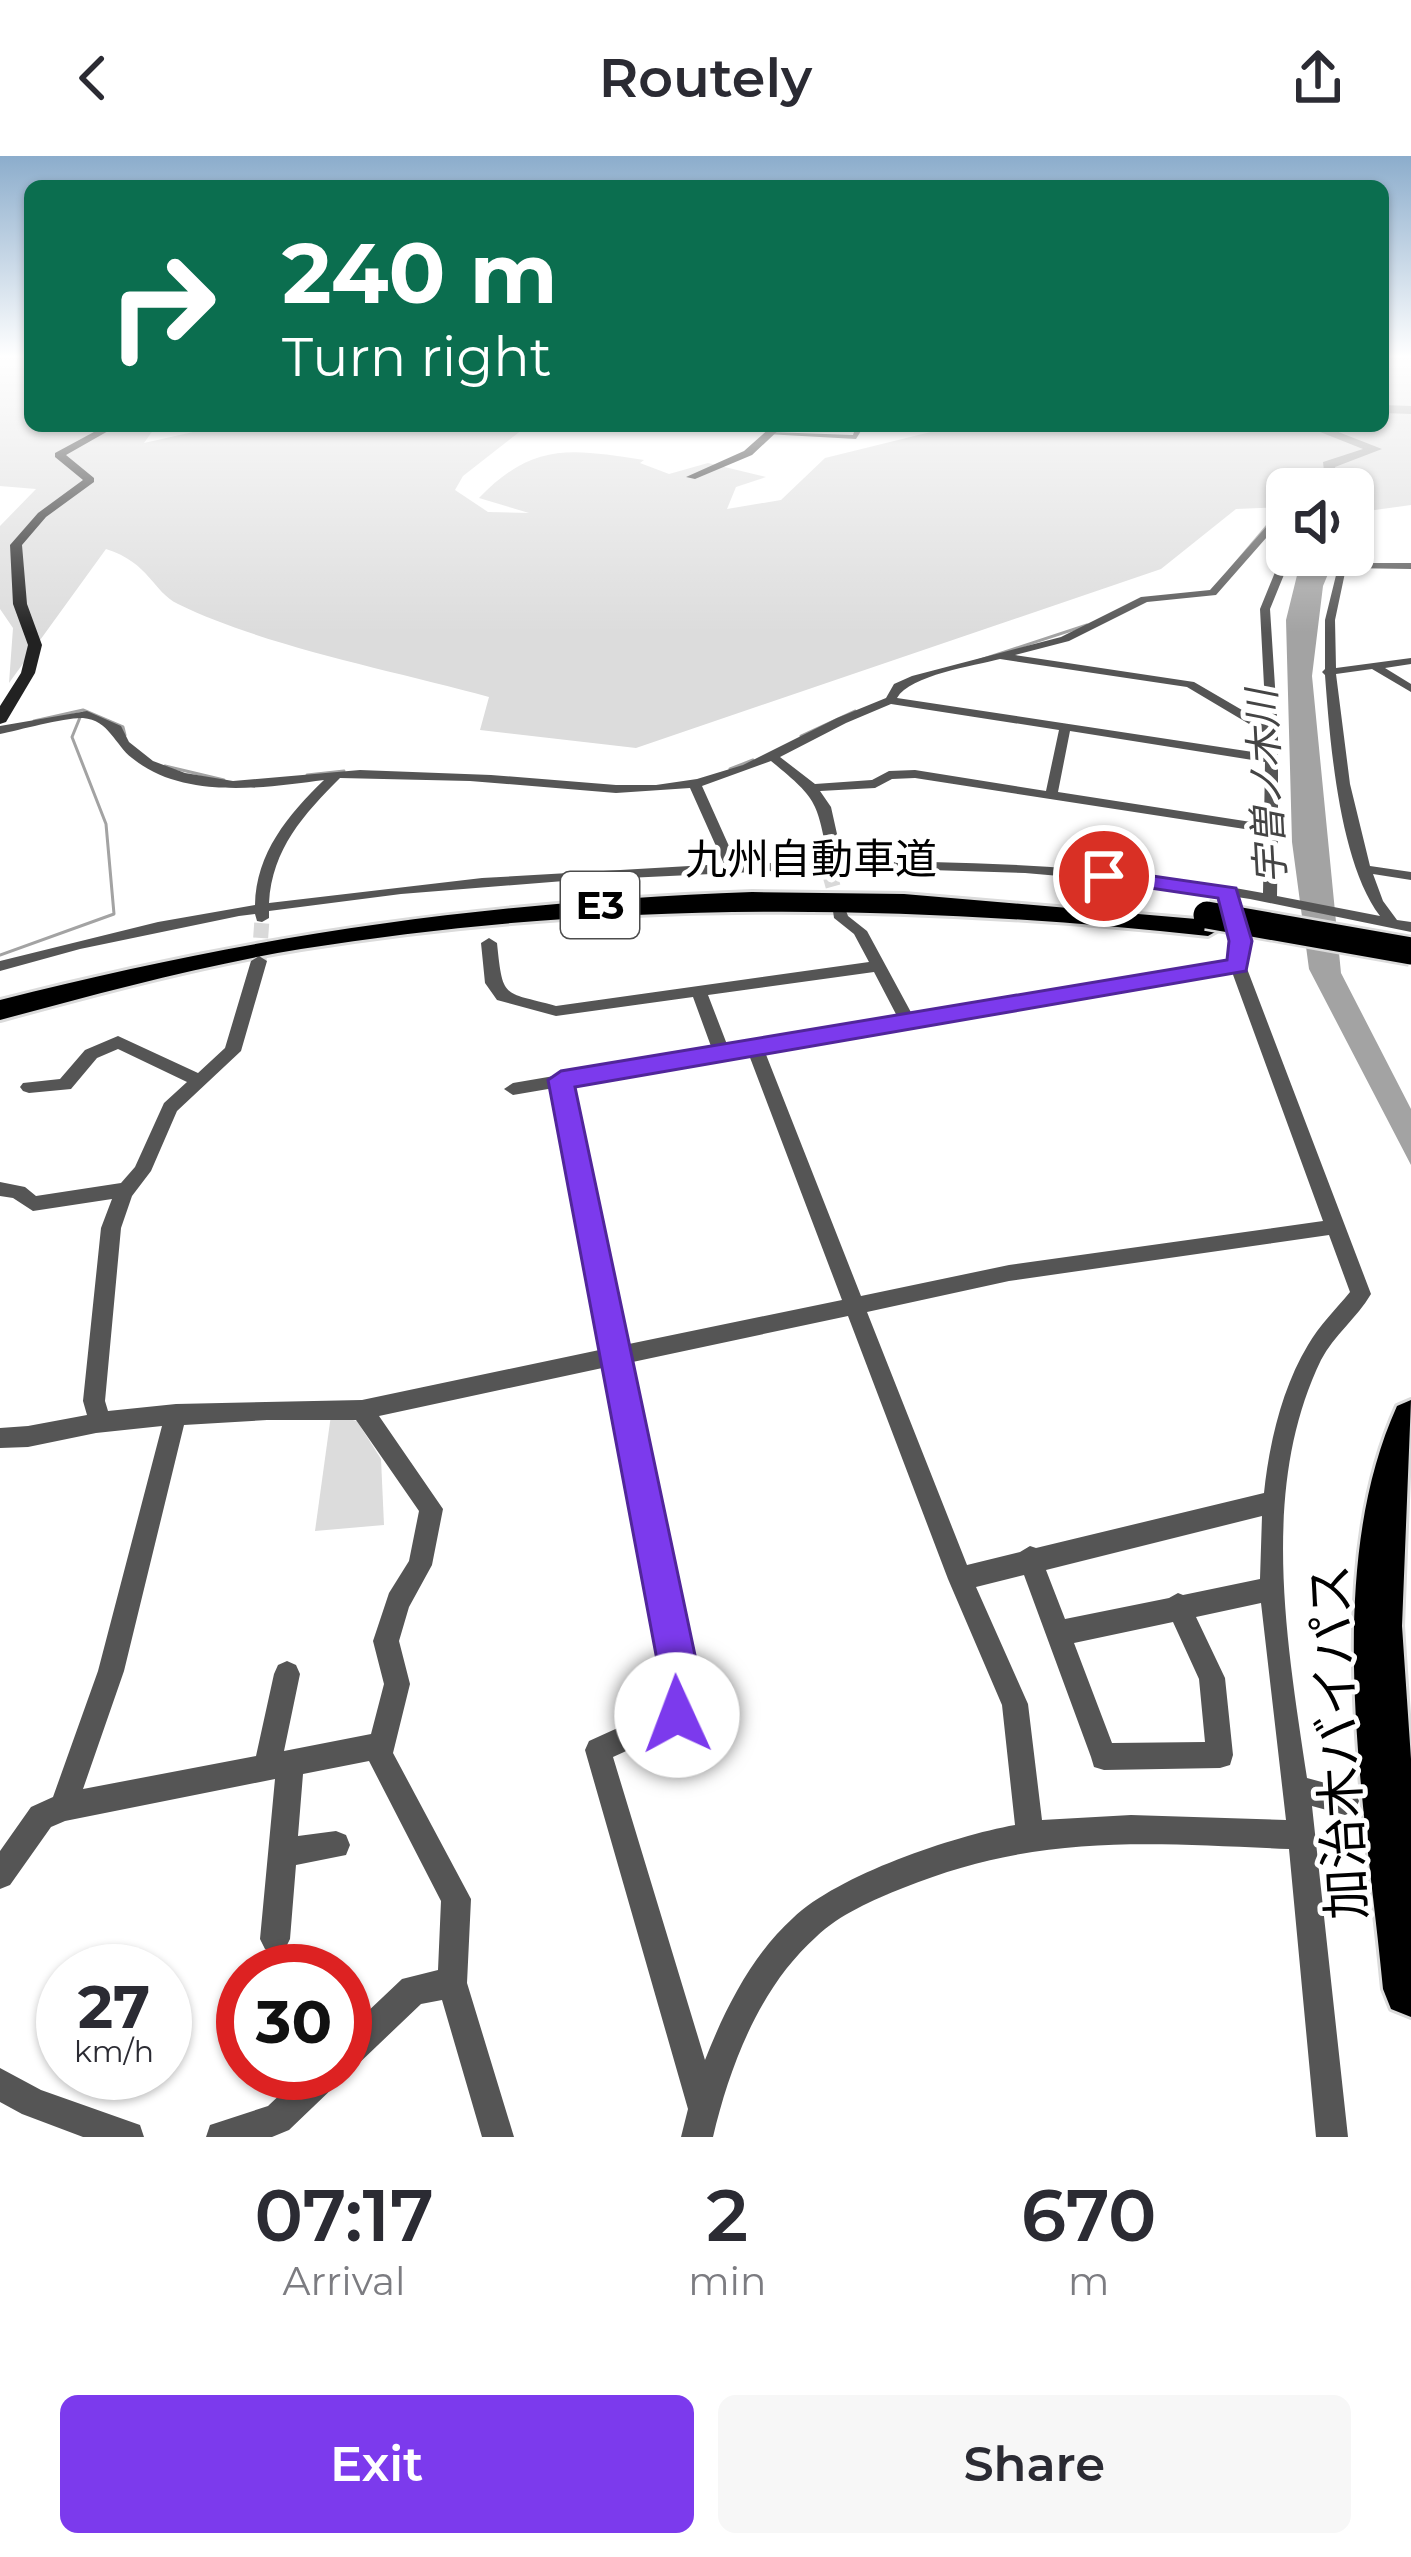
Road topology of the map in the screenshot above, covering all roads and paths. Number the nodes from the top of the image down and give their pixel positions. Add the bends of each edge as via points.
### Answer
1 (71, 448) edge
2 (753, 448) edge
3 (691, 477) dead end
4 (1266, 533) edge
5 (1406, 566) edge
6 (1279, 576) edge
7 (1411, 578) edge
8 (999, 655) junction
9 (1411, 661) edge
10 (1376, 667) junction
11 (1328, 672) junction
12 (1411, 689) edge
13 (890, 700) junction
14 (0, 718) edge
15 (1065, 728) junction
16 (0, 730) edge
17 (1272, 733) junction
18 (772, 756) junction
19 (1272, 759) junction
20 (336, 775) junction
21 (695, 784) junction
22 (812, 788) junction
23 (1052, 797) junction
24 (1274, 830) junction
25 (830, 865) junction
26 (732, 867) junction
27 (1364, 869) junction
28 (1411, 876) edge
29 (1228, 892) junction
30 (1275, 901) junction
31 (840, 911) tunnel mouth
32 (262, 914) junction
33 (1208, 921) junction
34 (1403, 926) edge
35 (489, 943) dead end
36 (1411, 958) edge
37 (259, 961) tunnel mouth
38 (0, 966) edge
39 (878, 966) junction
40 (1238, 966) junction
41 (699, 993) junction
42 (0, 997) edge
43 (0, 1010) edge
44 (909, 1024) junction
45 (756, 1050) junction
46 (722, 1054) junction
47 (561, 1080) junction
48 (200, 1082) junction
49 (29, 1087) dead end
50 (513, 1089) dead end
51 (0, 1189) edge
52 (126, 1190) junction
53 (1333, 1227) junction
54 (853, 1304) junction
55 (612, 1355) junction
56 (362, 1410) junction
57 (176, 1414) junction
58 (1411, 1419) edge
59 (100, 1422) junction
60 (0, 1438) edge
61 (1274, 1502) junction
62 (1030, 1558) junction
63 (960, 1579) junction
64 (1270, 1589) junction
65 (1178, 1605) junction
66 (1060, 1634) junction
67 (287, 1674) dead end
68 (383, 1745) junction
69 (279, 1765) junction
70 (1294, 1788) junction
71 (1346, 1801) dead end
72 (63, 1807) junction
73 (1030, 1835) junction
74 (1302, 1835) junction
75 (336, 1845) dead end
76 (282, 1853) junction
77 (0, 1876) edge
78 (275, 1939) dead end
79 (452, 1983) junction
80 (1411, 1989) edge
81 (372, 2029) edge
82 (0, 2084) edge
83 (298, 2100) edge
84 (700, 2122) edge
85 (128, 2137) edge
86 (222, 2137) edge
87 (498, 2137) edge
88 (1332, 2137) edge

1 - 14 street via 59,455 90,480 42,514 16,545 20,604 34,645 28,673
2 - 3 street
4 - 8 street via 1213,593 1145,599 1065,639
5 - 7 street
5 - 11 street via 1342,565
6 - 17 street via 1265,610
8 - 13 street via 916,678
8 - 17 street via 1190,684
9 - 10 street
10 - 11 street
10 - 12 street
11 - 27 street
13 - 15 street
13 - 18 street via 834,719
15 - 19 street
15 - 23 street
16 - 20 street via 80,715 117,729 137,759 189,777 236,785
17 - 19 street
18 - 21 street
18 - 22 street
19 - 24 street
20 - 21 street via 598,792
20 - 32 street via 274,848 261,876
21 - 26 street
22 - 23 street via 915,774
22 - 25 street via 824,807
23 - 24 street
24 - 30 street
25 - 26 street
25 - 29 street via 1014,867
26 - 32 street via 492,880
27 - 28 street
27 - 34 street via 1379,912
29 - 30 street
29 - 40 street
30 - 34 street
31 - 39 street
32 - 38 street
33 - 36 highway, 九州自動車道 / E3
33 - 42 highway, 九州自動車道 / E3 via 921,887 612,891 280,932
33 - 43 highway, 九州自動車道 / E3 via 922,900 613,903 279,946
34 - 36 street
35 - 41 street via 493,983 503,996 556,1011
37 - 48 street via 233,1051
39 - 41 street
39 - 44 street
40 - 44 street
40 - 53 street
41 - 46 street
44 - 45 street
45 - 46 street
45 - 54 street
46 - 47 street
47 - 50 street
47 - 55 street
48 - 49 street via 118,1042 91,1054 65,1085
48 - 52 street via 170,1107
51 - 52 street via 33,1204
52 - 59 street via 111,1228 94,1401
53 - 54 street
53 - 61 street via 1361,1294 1313,1354
54 - 55 street
54 - 63 street
55 - 56 street
55 - 84 street via 676,1660 677,1715 598,1750
56 - 57 street
56 - 68 street via 431,1509 420,1564 386,1641 397,1684
57 - 59 street
57 - 72 street via 111,1671
58 - 80 highway, 加治木バイパス via 1384,1533 1380,1608
59 - 60 street
61 - 62 street
61 - 64 street
62 - 63 street
62 - 66 street
63 - 73 street via 1015,1704
64 - 65 street
64 - 70 street
65 - 66 street
65 - 66 street via 1212,1678 1220,1754 1104,1757
67 - 69 street
68 - 69 street
68 - 79 street via 379,1754 456,1899
69 - 72 street
69 - 76 street
70 - 71 street
70 - 74 street
72 - 77 street via 41,1817
73 - 74 street
73 - 84 street via 882,1883 806,1924 756,1987
74 - 88 street
75 - 76 street
76 - 78 street
79 - 81 street via 413,1990
79 - 87 street
82 - 85 street
83 - 86 street via 278,2120

